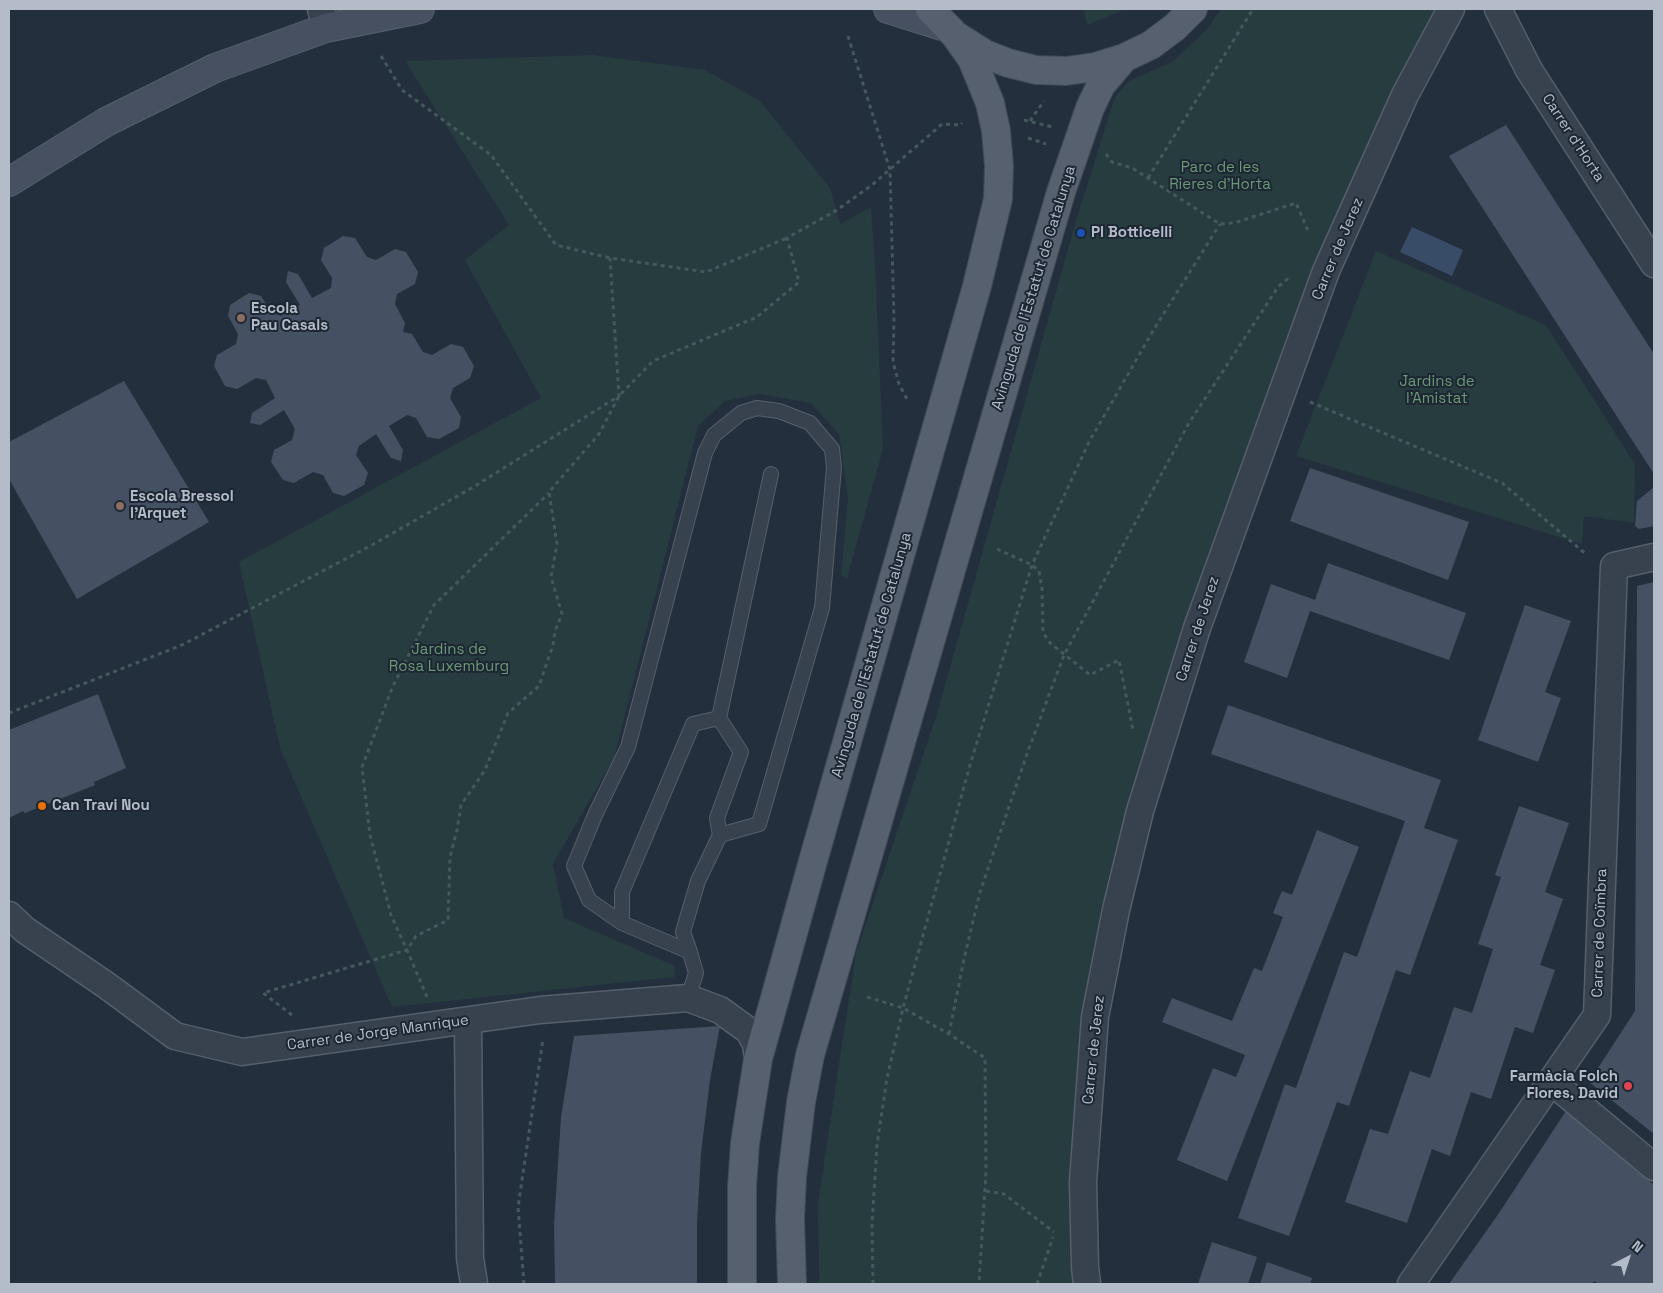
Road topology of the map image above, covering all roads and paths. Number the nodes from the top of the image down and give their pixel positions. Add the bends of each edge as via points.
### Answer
1 (420, 9) edge
2 (888, 9) edge
3 (1193, 9) edge
4 (1252, 9) edge
5 (1451, 9) edge
6 (1498, 9) edge
7 (323, 18) edge
8 (944, 23) edge
9 (848, 36) dead end
10 (381, 56) dead end
11 (1124, 58) junction
12 (1048, 94) dead end
13 (1018, 118) dead end
14 (1030, 121) junction
15 (961, 125) dead end
16 (1060, 129) dead end
17 (1023, 137) dead end
18 (1047, 144) dead end
19 (1112, 162) dead end
20 (890, 170) junction
21 (1148, 178) junction
22 (9, 182) edge
23 (1220, 224) junction
24 (1311, 237) dead end
25 (787, 238) junction
26 (610, 258) junction
27 (1654, 264) edge
28 (1298, 270) dead end
29 (619, 396) junction
30 (908, 401) dead end
31 (1310, 402) dead end
32 (771, 474) dead end
33 (549, 492) junction
34 (997, 549) dead end
35 (1588, 556) dead end
36 (1654, 557) edge
37 (1032, 565) junction
38 (1064, 655) junction
39 (9, 713) edge
40 (719, 718) junction
41 (1133, 728) dead end
42 (720, 835) junction
43 (17, 922) edge
44 (622, 923) junction
45 (407, 950) junction
46 (690, 952) junction
47 (427, 997) dead end
48 (868, 997) dead end
49 (688, 998) junction
50 (903, 1008) junction
51 (294, 1016) dead end
52 (468, 1021) junction
53 (544, 1033) dead end
54 (949, 1034) junction
55 (758, 1059) junction
56 (1552, 1082) junction
57 (1654, 1167) edge
58 (986, 1191) junction
59 (474, 1284) edge
60 (524, 1284) edge
61 (742, 1284) edge
62 (792, 1284) edge
63 (873, 1284) edge
64 (979, 1284) edge
65 (1037, 1284) edge
66 (1087, 1284) edge
67 (1411, 1284) edge

1 - 7 street
2 - 8 street
3 - 11 main road via 1176,28
4 - 21 path
5 - 66 street, Carrer de Jerez via 1405,95 1326,271 1197,628 1140,811 1095,1017 1083,1182
6 - 27 street, Carrer d'Horta via 1529,70
7 - 22 street via 106,122
8 - 11 main road via 985,54 1036,70 1066,71
8 - 55 main road, Avinguda de l'Estatut de Catalunya via 972,59 990,103 1000,166 998,199 977,286
9 - 20 path
10 - 26 path via 402,90 491,155 556,245
11 - 62 main road, Avinguda de l'Estatut de Catalunya via 1101,85 1090,108 1061,192 810,1055 792,1177
12 - 14 path
13 - 14 path
14 - 16 path
15 - 20 path via 942,124
17 - 18 path
19 - 21 path via 1132,168
20 - 25 path via 837,210
20 - 30 path via 893,362
21 - 23 path
23 - 24 path via 1234,223 1296,203
23 - 37 path via 1089,442
25 - 26 path via 706,272
25 - 29 path via 799,282 758,317 654,360
26 - 29 path
28 - 38 path via 1278,287 1189,423
29 - 33 path via 599,434
29 - 39 path via 476,486 372,545 182,644
31 - 35 path via 1502,483
32 - 40 lane
33 - 45 path via 557,544 551,577 562,614 553,645 539,686 508,713 485,770 461,805 450,857 448,920 416,936
33 - 45 path via 434,605 393,686 362,767 370,835 391,915
34 - 37 path
36 - 56 street, Carrer de Coïmbra via 1614,566 1597,1015
37 - 38 path via 1039,570 1043,632
37 - 50 path via 970,765
38 - 41 path via 1090,675 1119,660
38 - 54 path via 980,892
40 - 42 lane via 741,752 717,818
40 - 44 lane via 693,724 622,892
42 - 44 lane via 758,824 822,608 834,467 832,449 810,423 779,411 757,408 741,413 714,435 705,453 628,747 574,866 589,900
42 - 46 lane via 698,880 683,932
43 - 52 street, Carrer de Jorge Manrique via 175,1036 242,1052
44 - 46 lane
45 - 47 path
45 - 51 path via 263,993
46 - 49 lane via 696,973
48 - 50 path
49 - 52 street, Carrer de Jorge Manrique via 540,1010
49 - 55 street, Carrer de Jorge Manrique via 720,1010 749,1031 756,1044
50 - 54 path
50 - 63 path via 887,1078 877,1145 872,1224
52 - 59 street via 470,1258
53 - 60 path via 518,1207
54 - 58 path via 985,1058
55 - 61 main road, Avinguda de l'Estatut de Catalunya via 743,1170
56 - 57 street
56 - 67 street, Carrer de Coïmbra
58 - 64 path
58 - 65 path via 1004,1194 1054,1233

